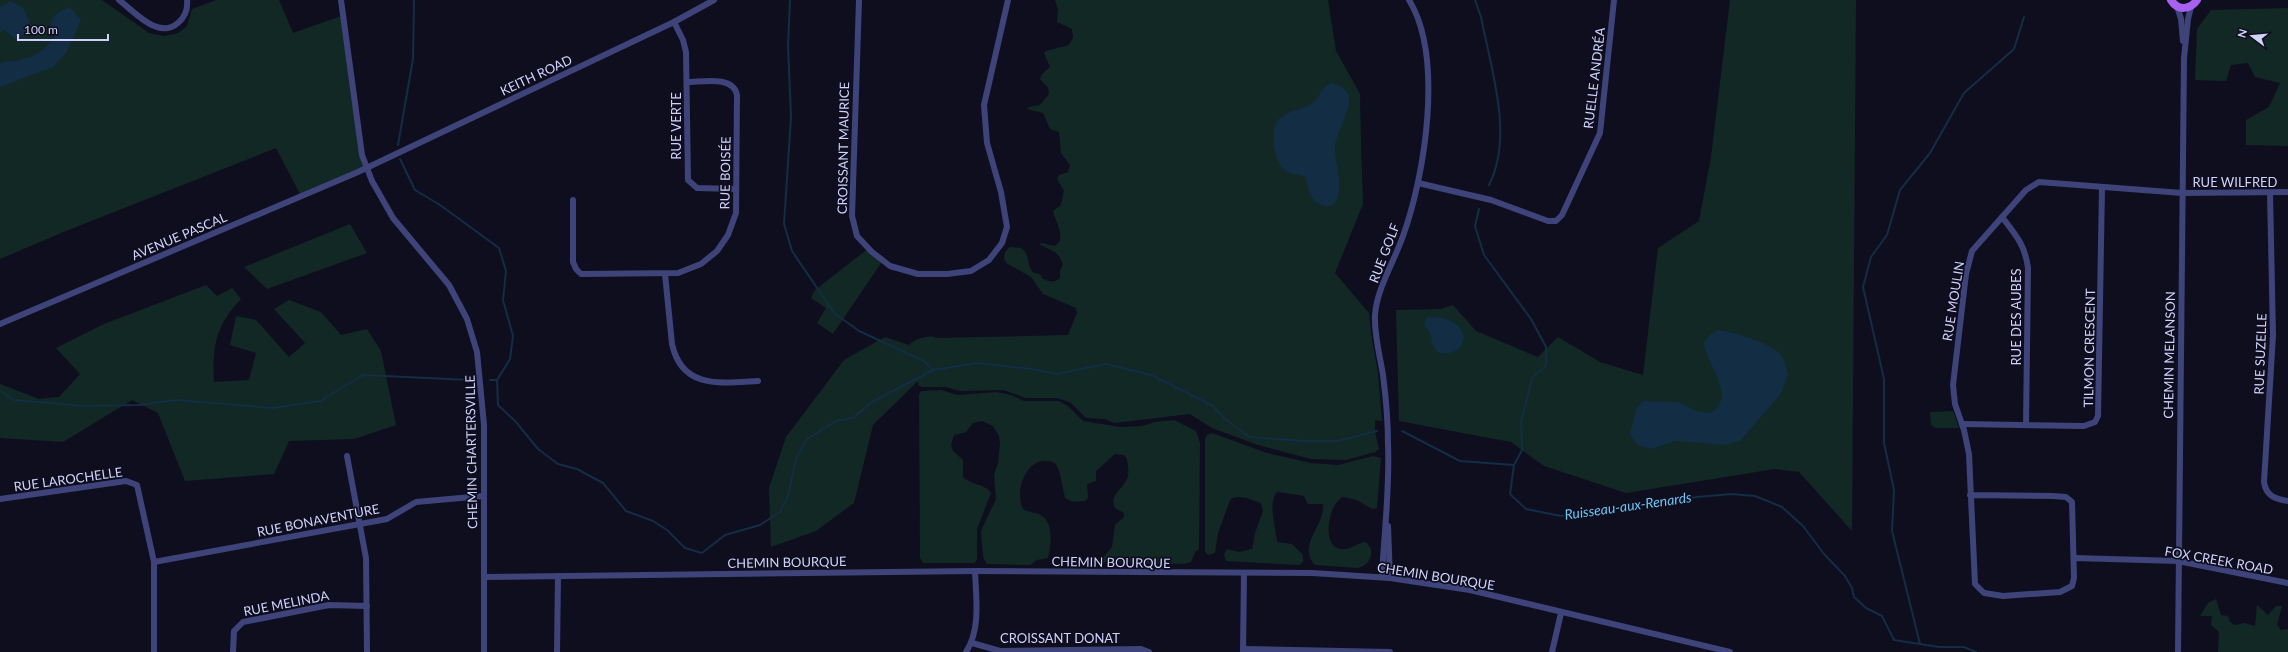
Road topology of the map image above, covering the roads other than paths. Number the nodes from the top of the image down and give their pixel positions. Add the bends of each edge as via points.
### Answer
1 (119, 0) edge
2 (187, 0) edge
3 (341, 0) edge
4 (714, 0) edge
5 (859, 0) edge
6 (1008, 0) edge
7 (1409, 0) edge
8 (1614, 0) edge
9 (2197, 0) edge
10 (2173, 2) edge
11 (2191, 6) junction
12 (674, 22) junction
13 (2184, 58) junction
14 (687, 82) junction
15 (366, 168) junction
16 (1418, 183) junction
17 (2102, 187) junction
18 (736, 189) junction
19 (2288, 192) edge
20 (2182, 193) junction
21 (2270, 193) junction
22 (573, 200) dead end
23 (2002, 217) junction
24 (665, 274) junction
25 (0, 324) edge
26 (758, 381) dead end
27 (1962, 424) junction
28 (2026, 425) junction
29 (347, 456) dead end
30 (1970, 495) junction
31 (483, 496) junction
32 (0, 499) edge
33 (2288, 500) edge
34 (1387, 518) junction
35 (359, 524) junction
36 (2074, 558) junction
37 (2178, 561) junction
38 (154, 562) junction
39 (975, 571) junction
40 (1244, 573) junction
41 (558, 576) junction
42 (484, 577) junction
43 (1382, 577) junction
44 (1390, 578) junction
45 (2288, 583) edge
46 (367, 606) junction
47 (1562, 613) junction
48 (972, 643) junction
49 (1243, 651) edge
50 (1321, 651) edge
51 (154, 652) edge
52 (233, 652) edge
53 (367, 652) edge
54 (484, 652) edge
55 (557, 652) edge
56 (966, 652) edge
57 (1149, 652) edge
58 (1390, 652) edge
59 (1552, 652) edge
60 (1730, 652) edge
61 (2178, 652) edge

1 - 2 street via 151,25 163,29 176,25 183,18
3 - 15 street, CHEMIN CHARTERSVILLE
4 - 12 street, KEITH ROAD
5 - 6 street, CROISSANT MAURICE via 852,216 857,236 872,252 890,266 918,274 971,271 989,260 1002,243 1007,227 988,143 984,105
7 - 16 street, RUE GOLF via 1421,27 1426,55 1426,123
8 - 16 street, RUELLE ANDRÉA via 1600,133 1562,215 1556,221 1548,222 1491,200
9 - 11 main road
10 - 11 main road via 2184,8
10 - 13 street via 2181,19
11 - 13 street
12 - 14 street, RUE VERTE via 685,46
12 - 15 street, KEITH ROAD
13 - 20 street, CHEMIN MELANSON
14 - 18 street, RUE VERTE via 689,182 697,188
14 - 18 street, RUE BOISÉE via 724,82 735,88
15 - 25 street, AVENUE PASCAL
15 - 31 street, CHEMIN CHARTERSVILLE via 393,218 449,285 470,328 478,352 482,385
16 - 34 street, RUE GOLF via 1404,234 1378,297 1375,315 1384,379 1388,438
17 - 20 street, RUE MOULIN
17 - 23 street, RUE MOULIN via 2039,182 2026,190
17 - 28 street, TILMON CRESCENT via 2098,416 2095,422 2084,426
18 - 24 street, RUE BOISÉE via 734,221 721,246 696,267 683,272
19 - 21 street, RUE WILFRED
20 - 21 street, RUE WILFRED
20 - 37 street, CHEMIN MELANSON
21 - 33 street, RUE SUZELLE via 2274,335 2264,482 2265,488 2273,497
22 - 24 street, RUE BOISÉE via 573,262 578,272 588,275
23 - 27 street, RUE MOULIN via 1972,251 1966,274 1953,385 1955,404
23 - 28 street, RUE DES AUBES via 2026,251 2028,268
24 - 26 street via 672,344 682,366 699,379 712,382
27 - 28 street, TILMON CRESCENT
27 - 30 street, RUE MOULIN via 1969,454
29 - 35 street
30 - 36 street, RUE MOULIN via 2066,497 2072,502
30 - 36 street, RUE MOULIN via 1975,584 1984,593 2003,596 2060,592 2072,586
31 - 35 street, RUE BONAVENTURE via 416,502 387,519
31 - 42 street, CHEMIN CHARTERSVILLE
32 - 38 street, RUE LAROCHELLE via 126,481 135,483 139,490
34 - 43 street, RUE GOLF
34 - 44 street, RUE GOLF
35 - 38 street, RUE BONAVENTURE
35 - 46 street via 366,558
36 - 37 street, FOX CREEK ROAD
37 - 45 street, FOX CREEK ROAD
37 - 61 street, CHEMIN MELANSON
38 - 51 street, RUE LAROCHELLE
39 - 40 street, CHEMIN BOURQUE
39 - 41 street, CHEMIN BOURQUE
39 - 48 street via 976,621
40 - 43 street, CHEMIN BOURQUE
40 - 49 street
41 - 42 street, CHEMIN BOURQUE
41 - 55 street
42 - 54 street, CHEMIN CHARTERSVILLE
43 - 44 street, CHEMIN BOURQUE
44 - 47 street, CHEMIN BOURQUE via 1470,590
46 - 52 street, RUE MELINDA via 329,605 243,622 234,631
46 - 53 street
47 - 59 street
47 - 60 street, CHEMIN BOURQUE
48 - 56 street
48 - 57 street, CROISSANT DONAT via 1000,651 1141,649
49 - 50 street
50 - 58 street

